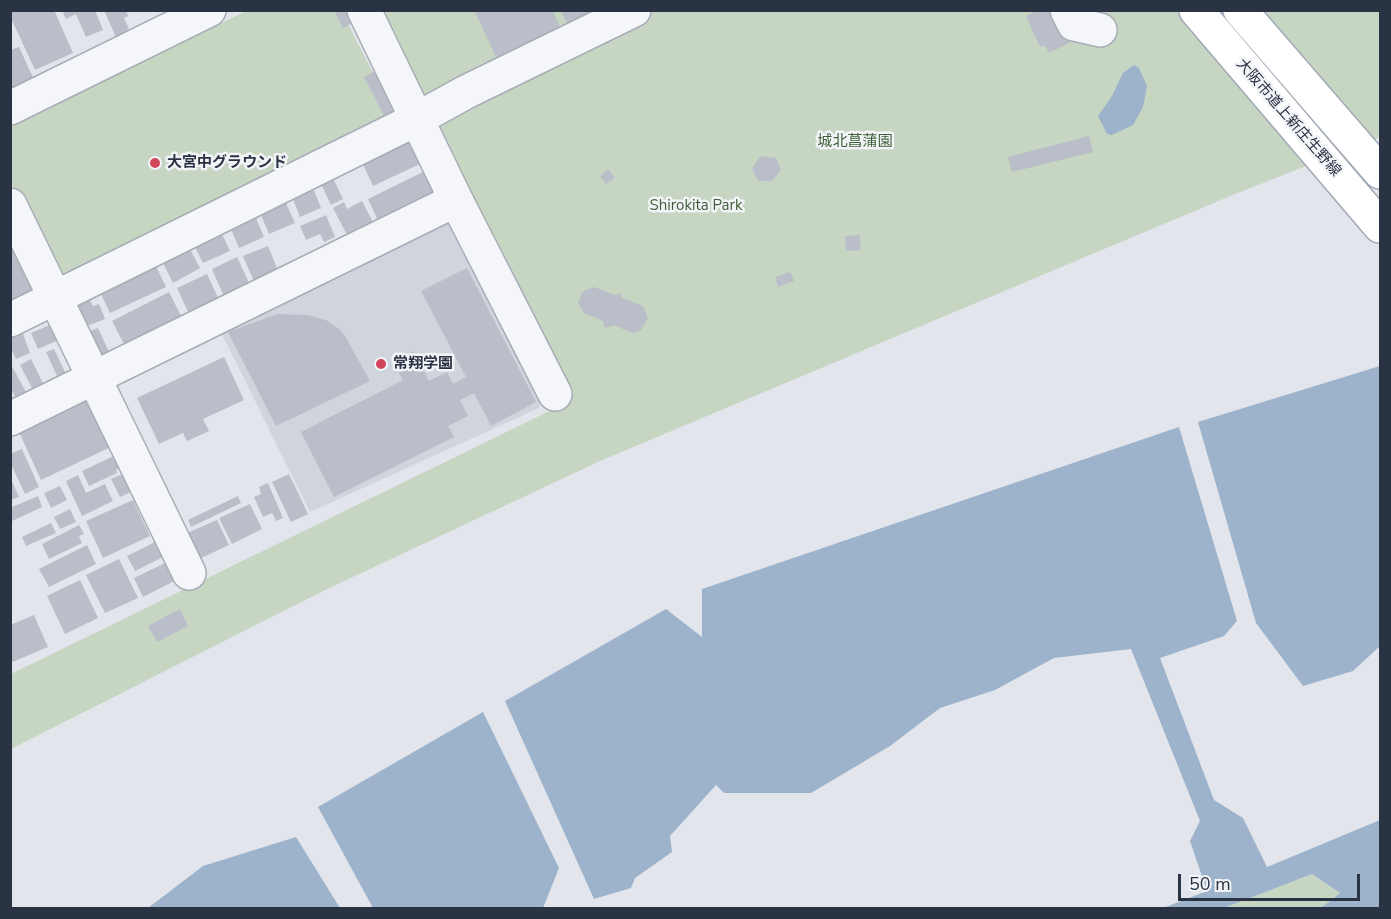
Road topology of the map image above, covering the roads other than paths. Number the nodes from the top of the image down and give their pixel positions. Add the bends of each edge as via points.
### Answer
1 (209, 10) edge
2 (364, 10) edge
3 (634, 10) edge
4 (1068, 10) edge
5 (1196, 10) edge
6 (1240, 10) edge
7 (1100, 30) dead end
8 (10, 108) edge
9 (417, 119) junction
10 (1380, 172) edge
11 (456, 200) junction
12 (10, 205) edge
13 (1380, 226) edge
14 (55, 297) junction
15 (10, 320) edge
16 (93, 377) junction
17 (555, 394) dead end
18 (10, 419) edge
19 (189, 573) dead end

1 - 8 street
2 - 9 street
3 - 9 street
4 - 7 street via 1074,24
5 - 13 main road, 大阪市道上新庄生野線
6 - 10 main road
9 - 11 street
9 - 14 street
11 - 16 street
11 - 17 street
12 - 14 street
14 - 15 street
14 - 16 street
16 - 18 street
16 - 19 street

